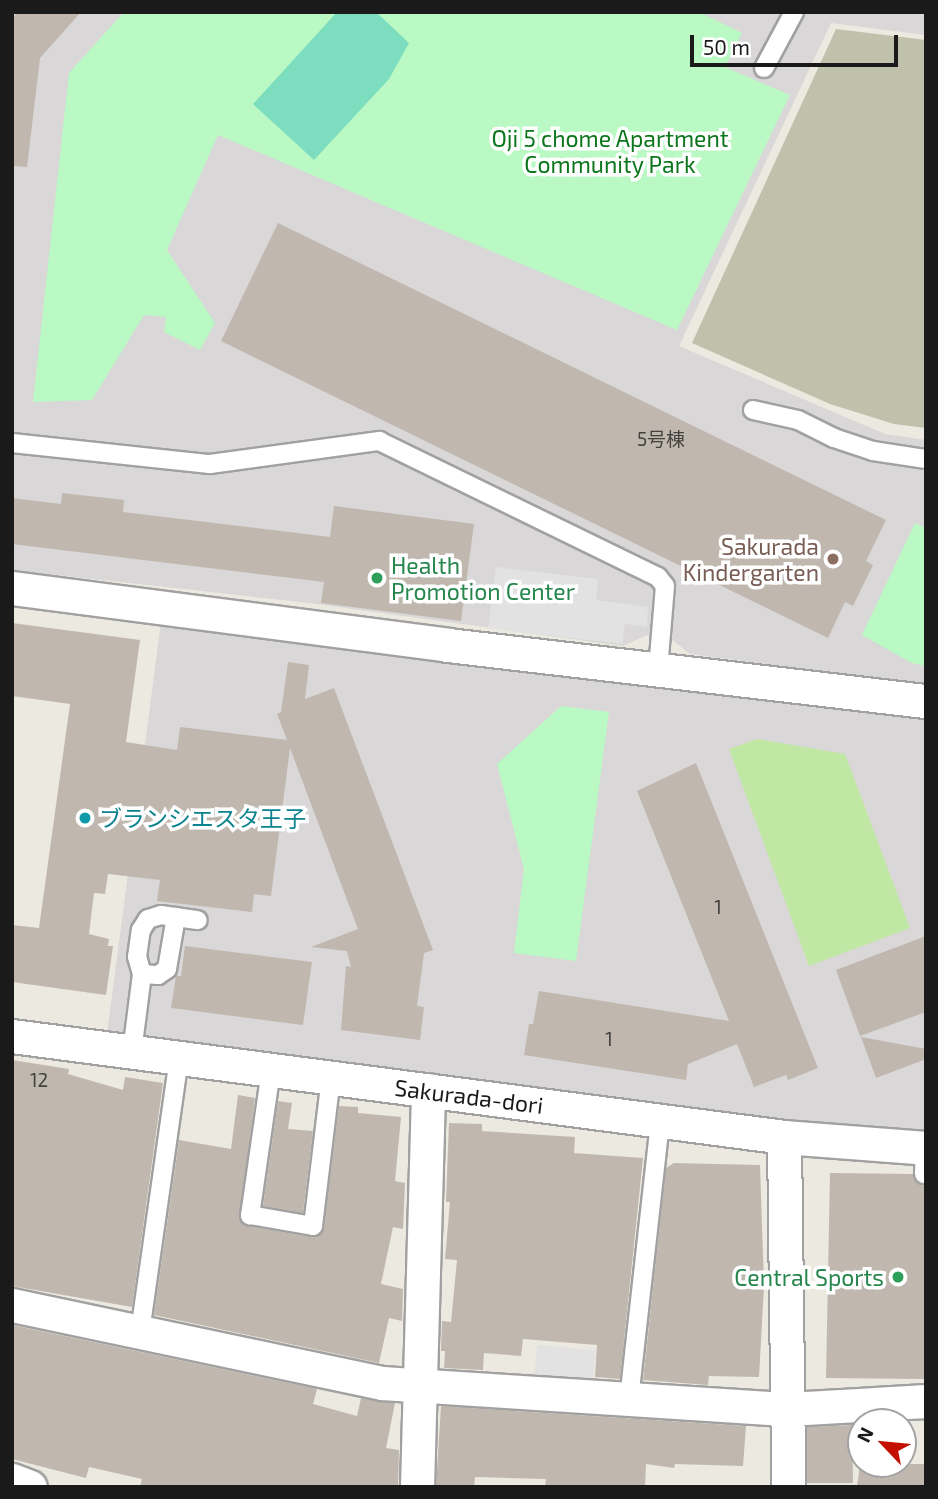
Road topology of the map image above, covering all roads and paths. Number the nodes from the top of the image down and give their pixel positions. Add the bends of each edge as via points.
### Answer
1 (793, 12) edge
2 (764, 68) dead end
3 (753, 410) dead end
4 (12, 443) edge
5 (926, 459) edge
6 (12, 588) edge
7 (658, 670) junction
8 (926, 701) edge
9 (176, 917) junction
10 (198, 920) dead end
11 (142, 974) junction
12 (12, 1036) edge
13 (132, 1052) junction
14 (179, 1058) junction
15 (271, 1070) junction
16 (331, 1078) junction
17 (428, 1090) junction
18 (660, 1121) junction
19 (784, 1137) junction
20 (925, 1156) edge
21 (12, 1305) edge
22 (140, 1332) junction
23 (419, 1384) junction
24 (629, 1399) junction
25 (926, 1401) edge
26 (788, 1409) junction
27 (12, 1480) edge
28 (30, 1487) edge
29 (417, 1487) edge
30 (788, 1487) edge

1 - 2 lane
3 - 5 lane via 798,420 873,451
4 - 7 lane via 210,464 379,441 657,576 665,586
6 - 7 street
7 - 8 street
9 - 10 lane
9 - 11 lane via 167,969 159,975
9 - 11 lane via 148,919 141,930 137,957
11 - 13 lane
12 - 13 street, Sakurada-dori
13 - 14 street, Sakurada-dori
14 - 15 street, Sakurada-dori
14 - 22 lane
15 - 16 street, Sakurada-dori
15 - 16 lane via 250,1215 313,1226
16 - 17 street, Sakurada-dori
17 - 18 street, Sakurada-dori
17 - 23 street
18 - 19 street, Sakurada-dori
18 - 24 lane
19 - 20 street, Sakurada-dori
19 - 26 street
21 - 22 street
22 - 23 street via 382,1383
23 - 24 street
23 - 29 street
24 - 26 street
25 - 26 street
26 - 30 street
27 - 28 street

